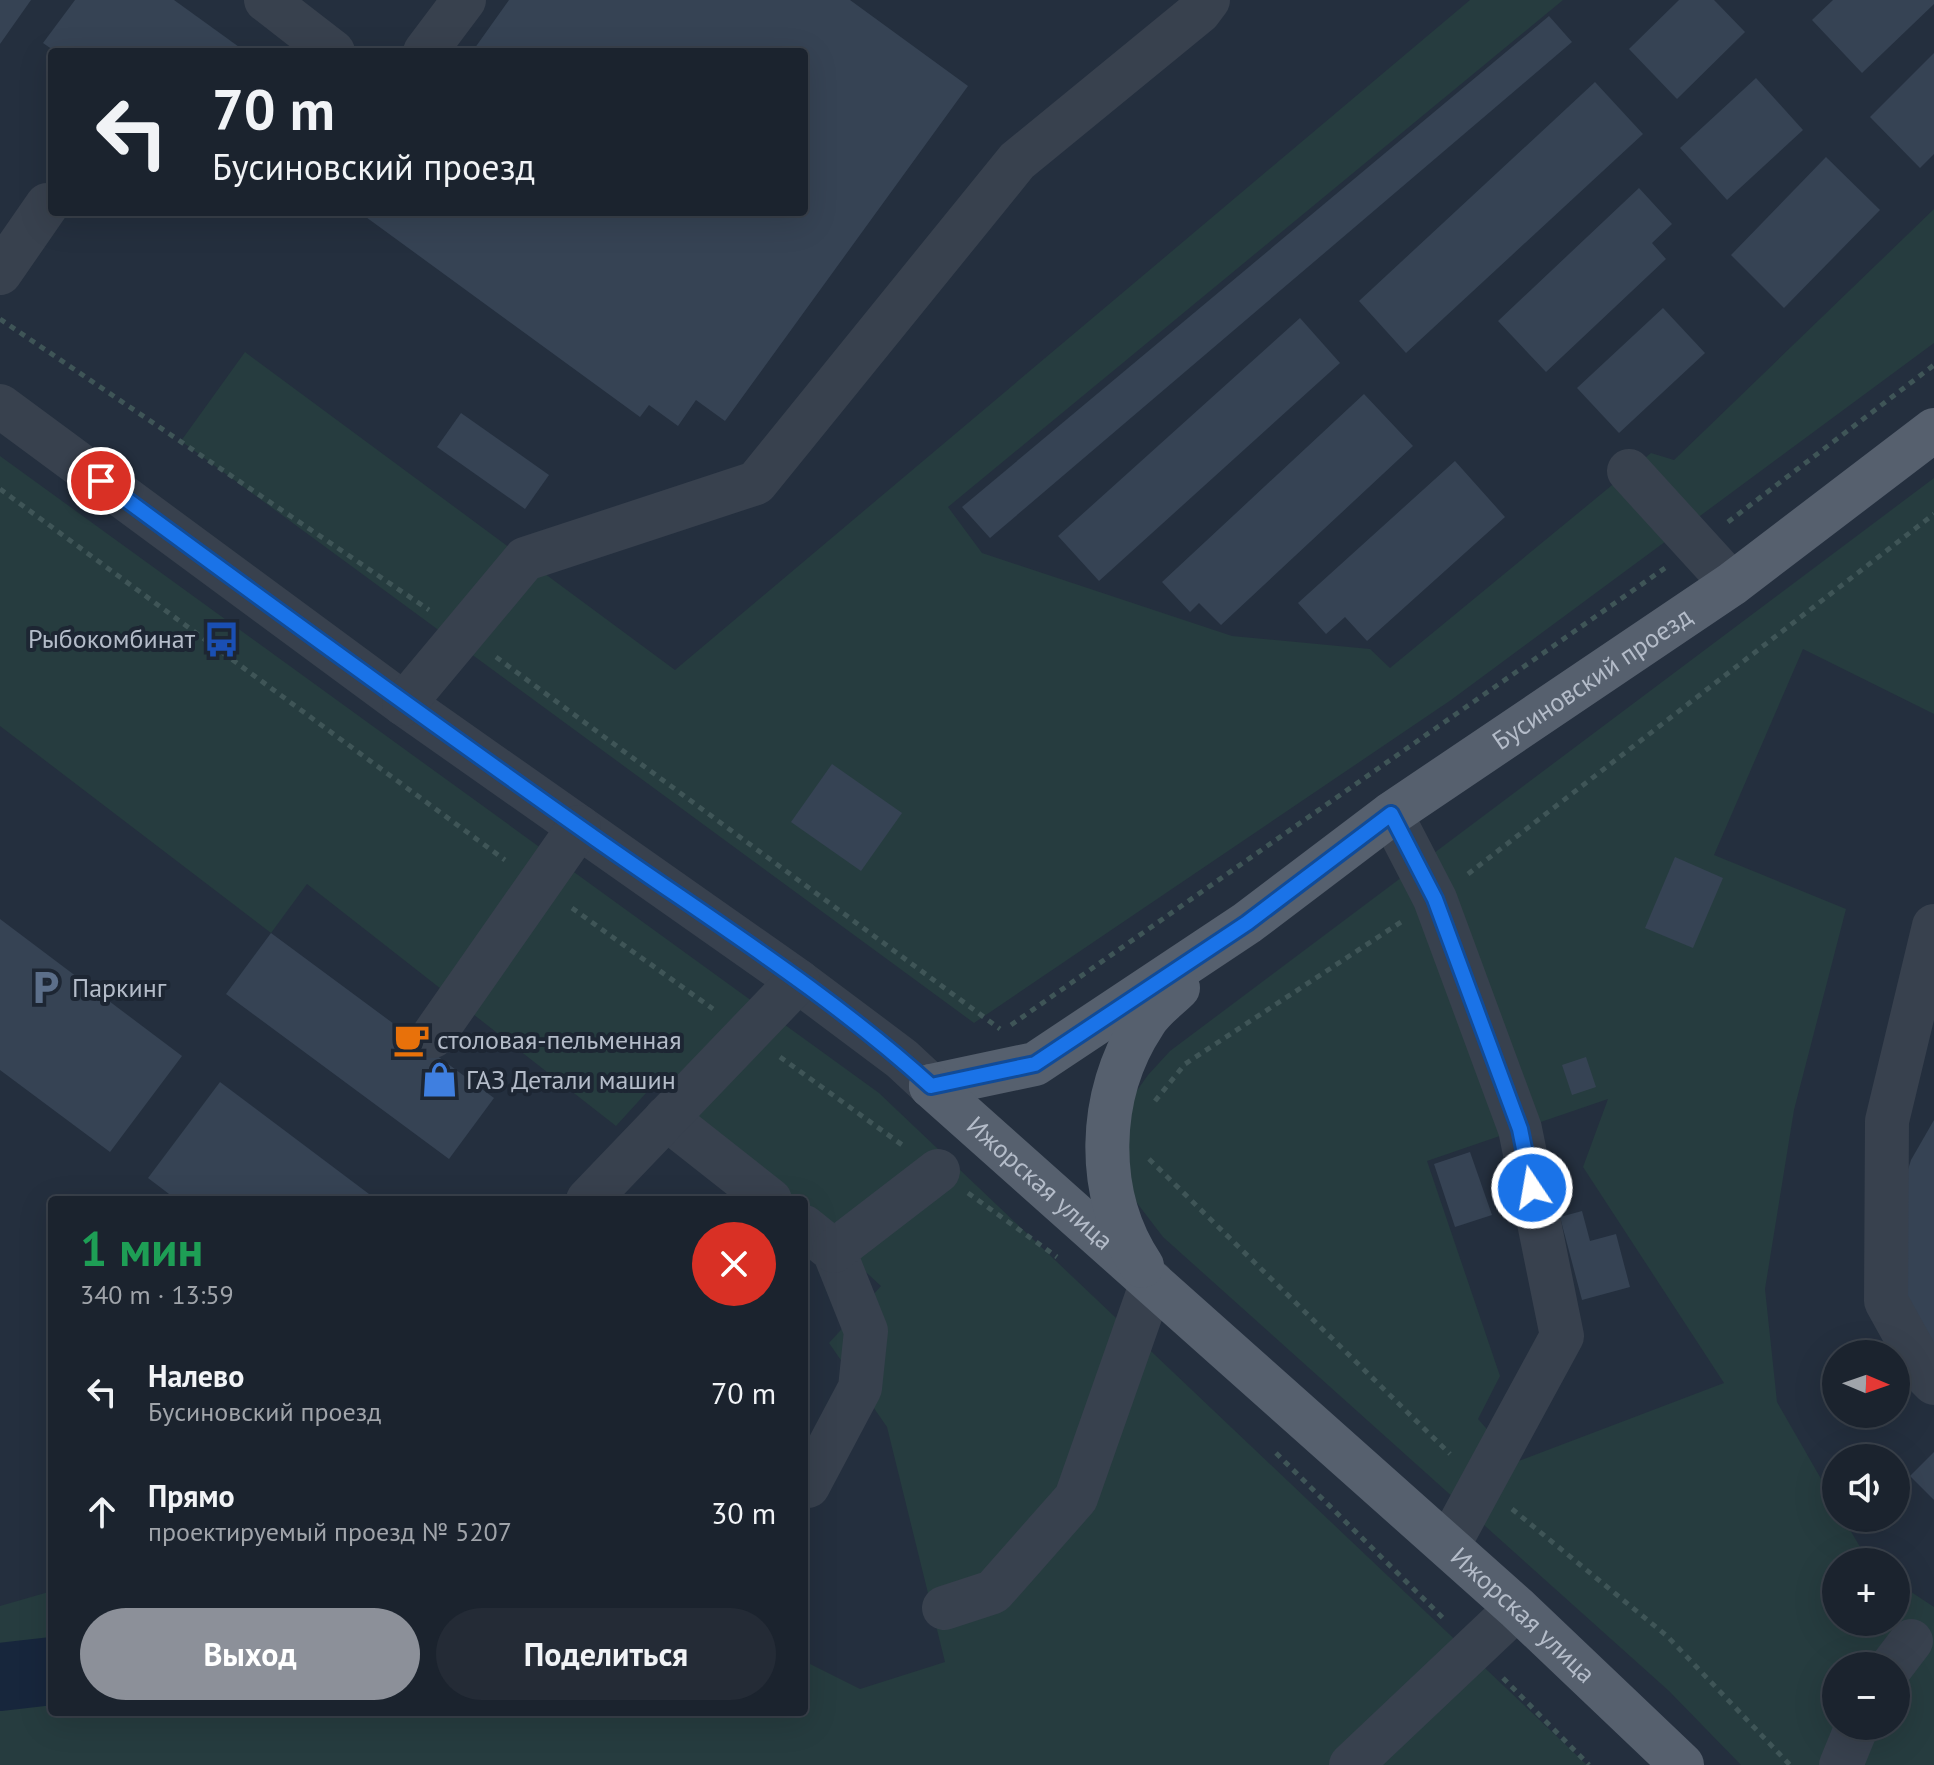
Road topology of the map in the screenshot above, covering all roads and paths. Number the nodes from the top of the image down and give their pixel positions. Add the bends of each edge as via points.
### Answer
1 (266, 0) edge
2 (464, 0) edge
3 (1208, 0) edge
4 (328, 48) edge
5 (428, 48) edge
6 (47, 205) dead end
7 (0, 273) edge
8 (0, 319) edge
9 (1934, 365) edge
10 (0, 406) edge
11 (1934, 430) edge
12 (1629, 471) dead end
13 (0, 489) edge
14 (1699, 544) junction
15 (1732, 584) junction
16 (463, 633) junction
17 (404, 704) junction
18 (1391, 814) junction
19 (579, 827) junction
20 (539, 884) junction
21 (1247, 923) junction
22 (1934, 926) edge
23 (798, 981) junction
24 (748, 1034) junction
25 (433, 1036) dead end
26 (931, 1086) junction
27 (666, 1118) junction
28 (938, 1171) junction
29 (592, 1196) edge
30 (765, 1196) edge
31 (819, 1239) edge
32 (1064, 1263) dead end
33 (1152, 1282) junction
34 (1934, 1383) edge
35 (1273, 1450) dead end
36 (808, 1486) dead end
37 (1448, 1546) junction
38 (944, 1608) dead end
39 (1517, 1608) junction
40 (1473, 1649) junction
41 (1851, 1740) edge
42 (1351, 1765) edge
43 (1589, 1765) edge
44 (1682, 1765) edge
45 (1841, 1765) edge

1 - 4 street
2 - 5 street
3 - 16 street via 1017,161 756,483 525,559
6 - 7 street
8 - 16 path
9 - 14 path
10 - 17 street, Ижорская улица
11 - 15 main road, Бусиновский проезд
12 - 14 street
13 - 20 path
14 - 15 street
14 - 16 path via 1003,1031
15 - 18 main road, Бусиновский проезд
16 - 17 street
17 - 19 street, Ижорская улица
18 - 21 main road, Бусиновский проезд
18 - 37 street via 1435,899 1520,1129 1562,1336
19 - 20 street
19 - 23 street, Ижорская улица
20 - 24 path
20 - 25 street
21 - 26 main road via 1035,1064
21 - 33 main road via 1146,1019 1118,1071 1107,1123 1108,1170 1122,1226
22 - 34 street via 1887,1121 1886,1301
23 - 24 street
23 - 26 street, Ижорская улица
24 - 27 street
24 - 28 path
26 - 33 main road, Ижорская улица
27 - 29 street
27 - 30 street
28 - 31 street
28 - 32 path
31 - 36 street via 866,1331 860,1388
33 - 37 main road, Ижорская улица
33 - 38 street via 1076,1498 993,1592
35 - 40 path
37 - 39 main road, Ижорская улица
39 - 40 street
39 - 44 main road, Ижорская улица
40 - 42 street
40 - 43 path
41 - 45 street

